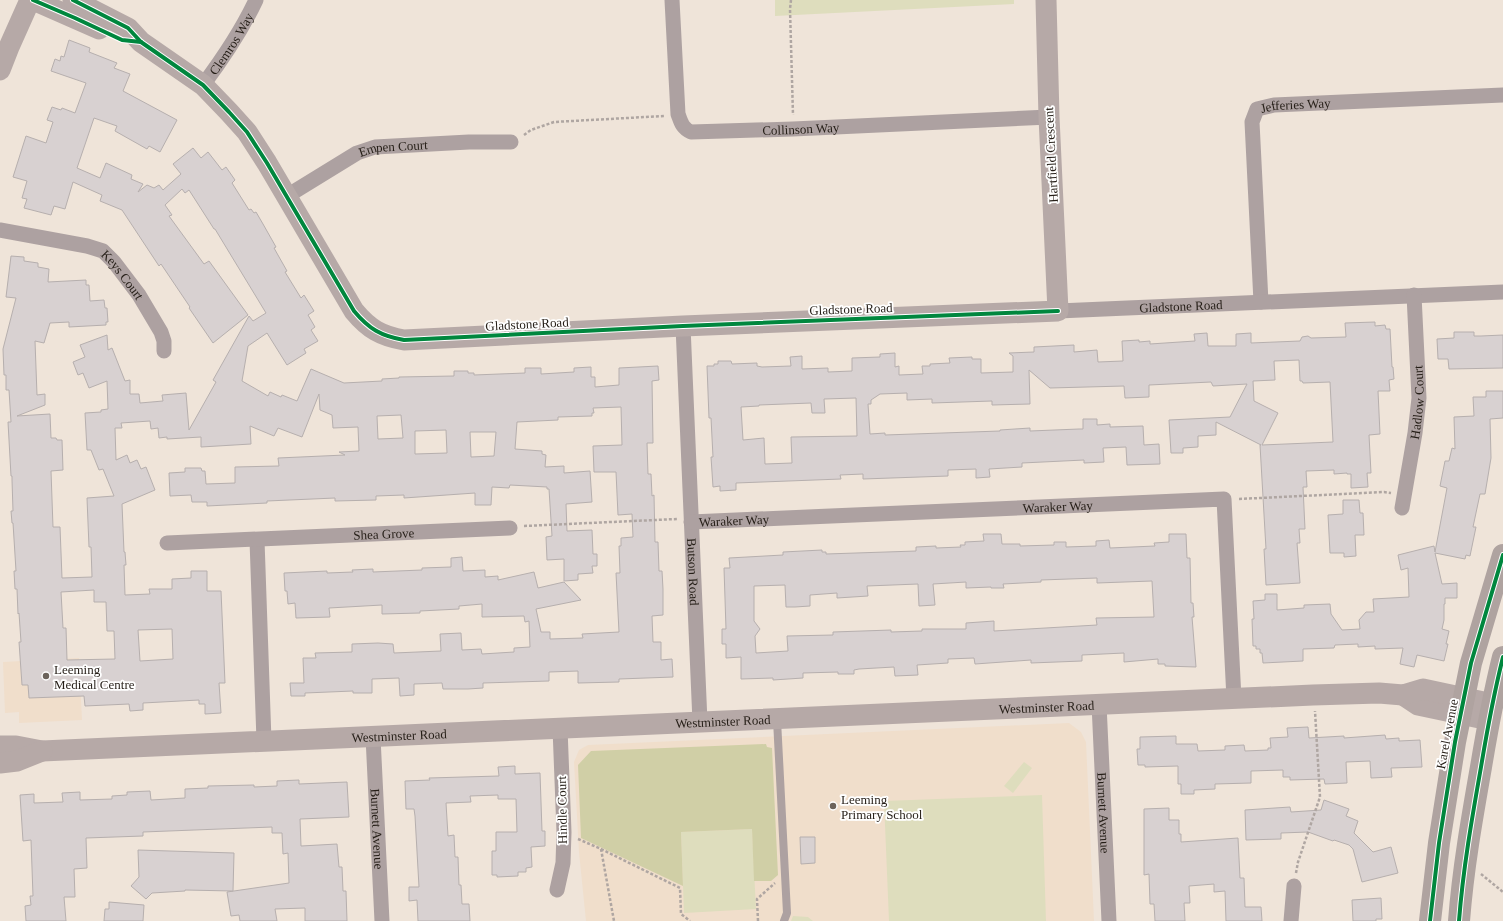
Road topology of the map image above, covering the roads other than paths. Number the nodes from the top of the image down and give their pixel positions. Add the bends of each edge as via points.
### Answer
1 (30, 0) edge
2 (33, 0) edge
3 (73, 0) edge
4 (256, 0) edge
5 (672, 0) edge
6 (1046, 0) edge
7 (141, 42) junction
8 (0, 70) edge
9 (203, 85) junction
10 (1503, 95) edge
11 (1049, 116) junction
12 (511, 142) road end
13 (287, 196) junction
14 (0, 230) edge
15 (1503, 292) edge
16 (1414, 295) junction
17 (1261, 302) junction
18 (1058, 311) junction
19 (683, 326) junction
20 (164, 351) dead end
21 (1403, 502) road end
22 (691, 522) junction
23 (510, 528) dead end
24 (257, 540) junction
25 (167, 544) dead end
26 (1503, 555) edge
27 (1503, 657) edge
28 (1234, 699) junction
29 (1098, 704) junction
30 (1462, 706) junction
31 (1491, 712) junction
32 (777, 719) junction
33 (700, 722) junction
34 (560, 728) junction
35 (373, 737) junction
36 (264, 741) junction
37 (0, 746) edge
38 (42, 751) junction
39 (0, 763) edge
40 (1294, 886) road end
41 (557, 890) dead end
42 (382, 921) edge
43 (784, 921) edge
44 (1109, 921) edge
45 (1291, 921) edge
46 (1430, 921) edge
47 (1459, 921) edge

1 - 8 main road
2 - 7 main road, Gladstone Road via 122,40
3 - 7 main road, Gladstone Road via 128,28
4 - 9 street, Clemros Way via 228,52
5 - 11 street, Collinson Way via 678,114 685,130 691,132
6 - 11 main road, Hartfield Crescent
7 - 9 main road, Gladstone Road
9 - 13 main road, Gladstone Road via 247,132
10 - 17 street, Jefferies Way via 1274,105 1257,109 1252,122
11 - 18 main road, Hartfield Crescent
12 - 13 street, Empen Court via 375,147 357,153
13 - 19 main road, Gladstone Road via 354,311 372,330 390,337 404,340
14 - 20 street, Keys Court via 103,251 139,295 161,332
15 - 16 street, Gladstone Road
16 - 17 street, Gladstone Road
16 - 21 street, Hadlow Court via 1419,398
17 - 18 street, Gladstone Road
18 - 19 main road, Gladstone Road
19 - 22 street, Butson Road
22 - 28 street, Waraker Way via 1224,499
22 - 33 street, Butson Road
23 - 24 street, Shea Grove
24 - 25 street, Shea Grove
24 - 36 street
26 - 30 main road, Karel Avenue via 1471,663
27 - 31 main road
28 - 29 main road, Westminster Road
28 - 30 main road, Westminster Road via 1379,692 1403,695 1418,705
29 - 32 main road, Westminster Road
29 - 44 street, Burnett Avenue
30 - 31 main road, Westminster Road
30 - 46 main road, Karel Avenue via 1454,742
31 - 47 main road via 1469,833
32 - 33 main road, Westminster Road
32 - 43 lane via 787,916
33 - 34 main road, Westminster Road
34 - 35 main road, Westminster Road
34 - 41 street, Hindle Court via 564,832 563,863
35 - 36 main road, Westminster Road
35 - 42 street, Burnett Avenue
36 - 38 main road, Westminster Road
37 - 38 main road, Westminster Road
37 - 39 main road
38 - 39 main road, Westminster Road via 17,761
40 - 45 street

